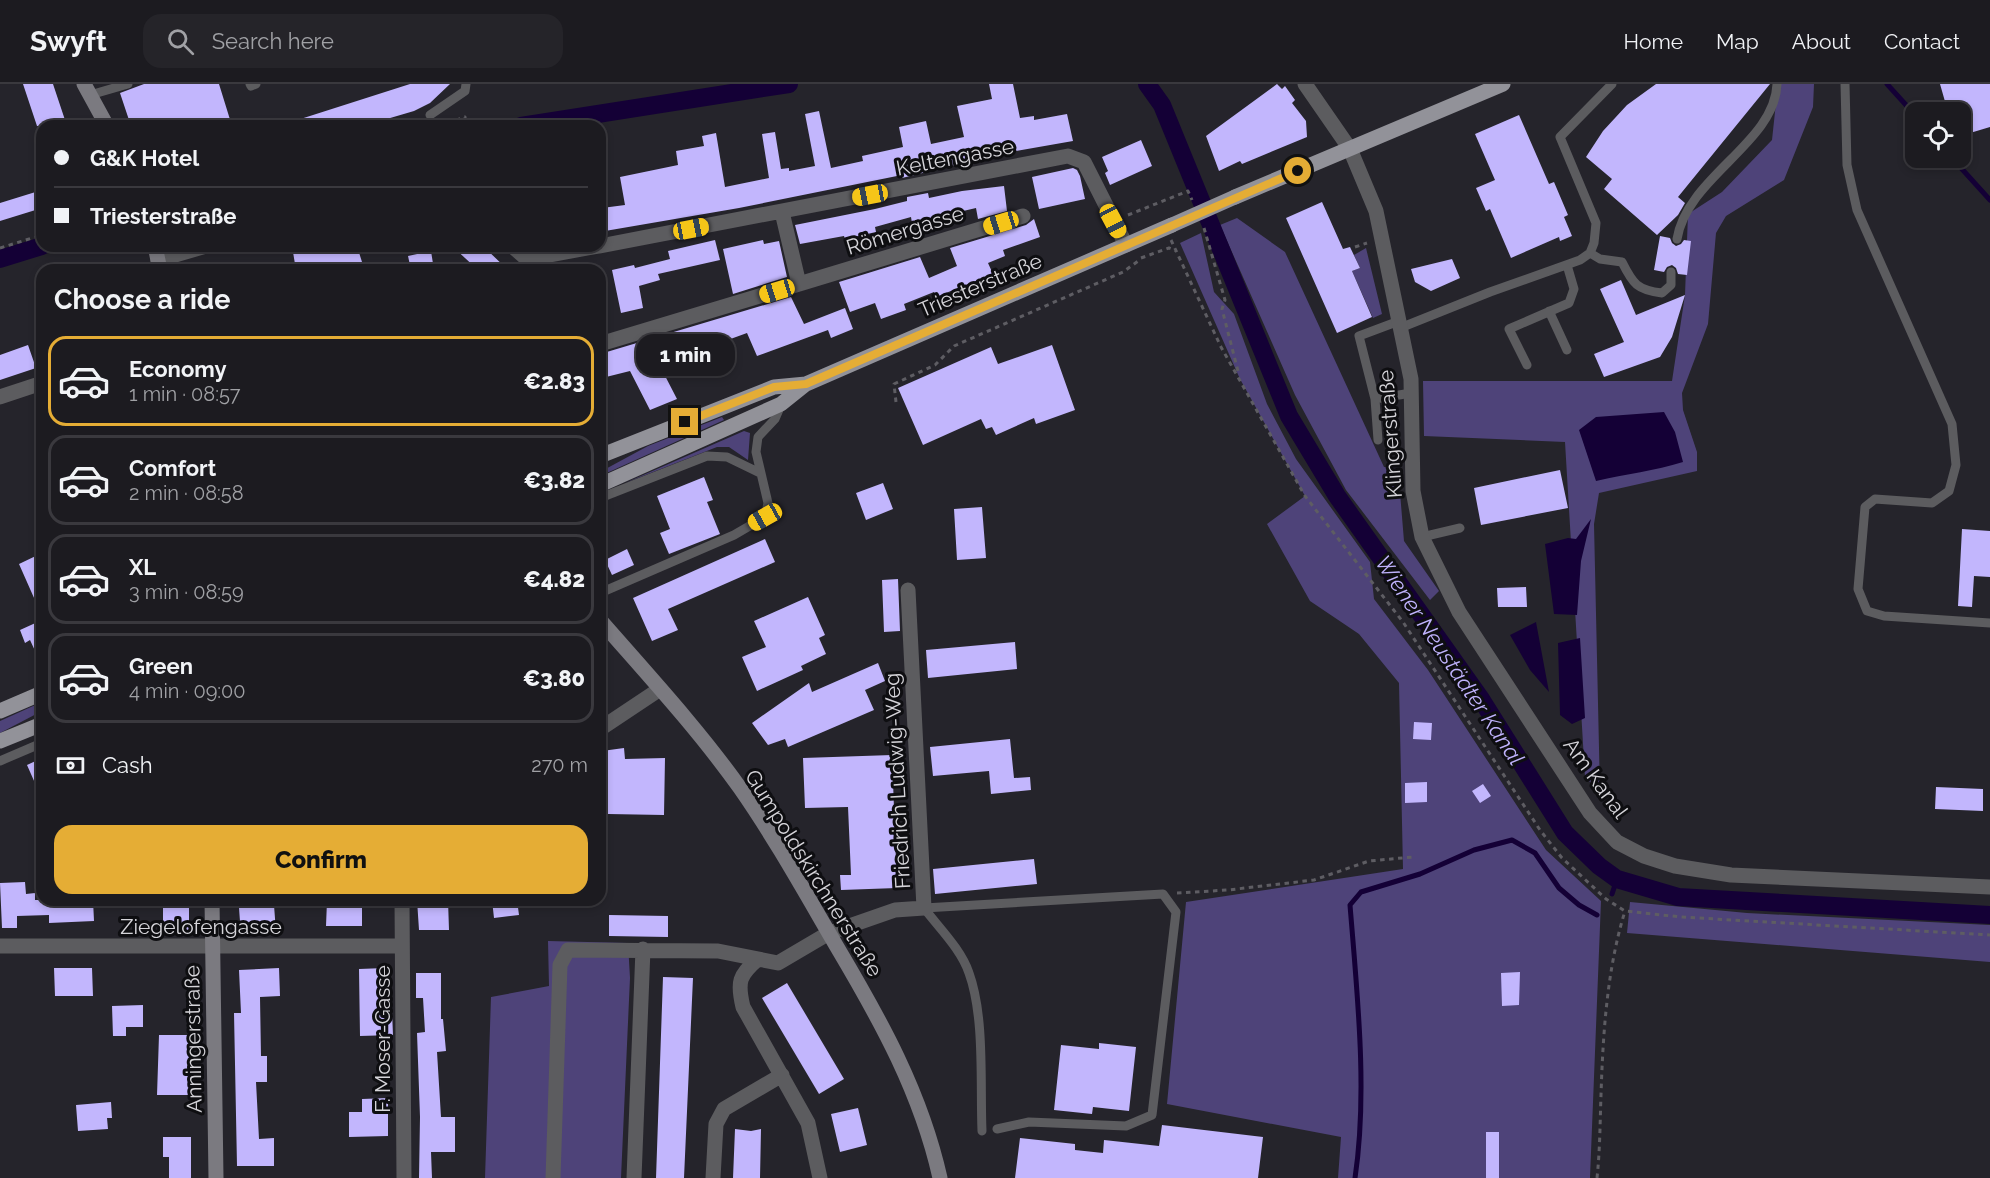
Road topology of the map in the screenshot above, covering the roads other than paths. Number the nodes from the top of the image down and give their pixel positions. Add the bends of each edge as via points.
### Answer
1 (128, 84) edge
2 (250, 84) edge
3 (256, 84) edge
4 (466, 84) edge
5 (1305, 84) edge
6 (1503, 84) edge
7 (1612, 84) edge
8 (1777, 84) edge
9 (1845, 84) edge
10 (87, 89) edge
11 (430, 115) dead end
12 (104, 120) edge
13 (1350, 149) junction
14 (782, 212) junction
15 (1023, 216) dead end
16 (1677, 239) dead end
17 (606, 245) edge
18 (1126, 245) junction
19 (184, 252) edge
20 (517, 252) edge
21 (577, 252) edge
22 (1590, 253) junction
23 (158, 259) edge
24 (527, 264) edge
25 (532, 264) edge
26 (1567, 265) junction
27 (1671, 272) dead end
28 (799, 284) junction
29 (1550, 311) junction
30 (1400, 324) junction
31 (606, 342) edge
32 (1567, 350) dead end
33 (1527, 365) dead end
34 (806, 384) junction
35 (36, 385) edge
36 (1411, 393) junction
37 (0, 397) edge
38 (1375, 399) junction
39 (781, 404) junction
40 (1378, 440) dead end
41 (606, 454) edge
42 (760, 473) junction
43 (606, 482) edge
44 (606, 498) edge
45 (1461, 528) dead end
46 (1422, 537) junction
47 (606, 589) edge
48 (908, 590) dead end
49 (1990, 623) edge
50 (606, 627) edge
51 (660, 688) junction
52 (36, 696) edge
53 (0, 711) edge
54 (606, 725) edge
55 (36, 726) edge
56 (0, 741) edge
57 (36, 746) edge
58 (0, 761) edge
59 (1990, 888) edge
60 (212, 906) edge
61 (402, 906) edge
62 (924, 908) junction
63 (829, 933) junction
64 (0, 946) edge
65 (402, 946) junction
66 (213, 947) junction
67 (643, 949) junction
68 (758, 959) junction
69 (782, 1075) junction
70 (997, 1129) dead end
71 (982, 1131) dead end
72 (216, 1178) edge
73 (404, 1178) edge
74 (553, 1178) edge
75 (634, 1178) edge
76 (713, 1178) edge
77 (820, 1178) edge
78 (940, 1178) edge

1 - 10 lane
2 - 3 lane
4 - 11 lane via 465,92
5 - 13 street, Klingerstraße
6 - 13 main road
7 - 22 lane via 1560,137 1596,223
8 - 16 lane via 1768,113 1749,140 1696,194 1679,226
9 - 49 lane via 1847,165 1857,210 1952,424 1956,465 1949,491 1932,503 1875,499 1865,507 1858,589 1868,611 1884,616
10 - 12 street
13 - 18 main road, Triesterstraße, bridge
13 - 30 street, Klingerstraße via 1376,211
14 - 17 street, Keltengasse
14 - 18 street, Keltengasse via 1068,156 1084,162
14 - 28 street
15 - 28 street, Römergasse
18 - 34 main road, Triesterstraße
19 - 23 street
20 - 24 street, Keltengasse
21 - 25 street, Keltengasse
22 - 26 lane
22 - 27 lane via 1600,259 1622,262 1631,280 1643,291 1662,293 1671,285
26 - 29 lane via 1574,289 1569,303
26 - 30 lane
28 - 31 street, Römergasse
29 - 32 lane
29 - 33 lane via 1509,329
30 - 36 street, Klingerstraße
30 - 38 lane via 1359,336
34 - 39 main road, Triesterstraße
34 - 41 main road, Triesterstraße via 774,387
35 - 37 street
36 - 38 lane
36 - 46 street, Klingerstraße via 1413,491
38 - 40 lane
39 - 42 lane via 775,418 758,436
39 - 43 main road, Triesterstraße
42 - 44 lane via 727,457 707,456
42 - 47 lane via 768,502 765,517 734,535
45 - 46 lane
46 - 59 street, Am Kanal via 1459,612 1590,813 1617,842 1675,866 1731,875
48 - 62 street, Friedrich Ludwig-Weg
50 - 51 street, Gumpoldskirchnerstraße
51 - 54 street
51 - 63 street, Gumpoldskirchnerstraße via 739,788
52 - 53 main road
55 - 56 main road
57 - 58 lane
60 - 66 street, Anningerstraße
61 - 65 street, F. Moser-Gasse
62 - 63 street, Friedrich Ludwig-Weg via 895,910
62 - 70 lane via 1163,894 1176,912 1152,1115 1126,1126 1029,1122
62 - 71 lane via 969,972 979,1037
63 - 68 street, Friedrich Ludwig-Weg via 778,963
63 - 78 street, Gumpoldskirchnerstraße via 897,1052 931,1136
64 - 66 street, Ziegelofengasse
65 - 66 street, Ziegelofengasse
65 - 73 street, F. Moser-Gasse
66 - 72 street, Anningerstraße
67 - 68 street, Friedrich Ludwig-Weg via 718,951
67 - 74 street, Friedrich Ludwig-Weg via 568,950 560,965
67 - 75 street
68 - 69 street via 741,977 739,991 743,1007
69 - 76 street via 724,1109 716,1124
69 - 77 street via 808,1123

